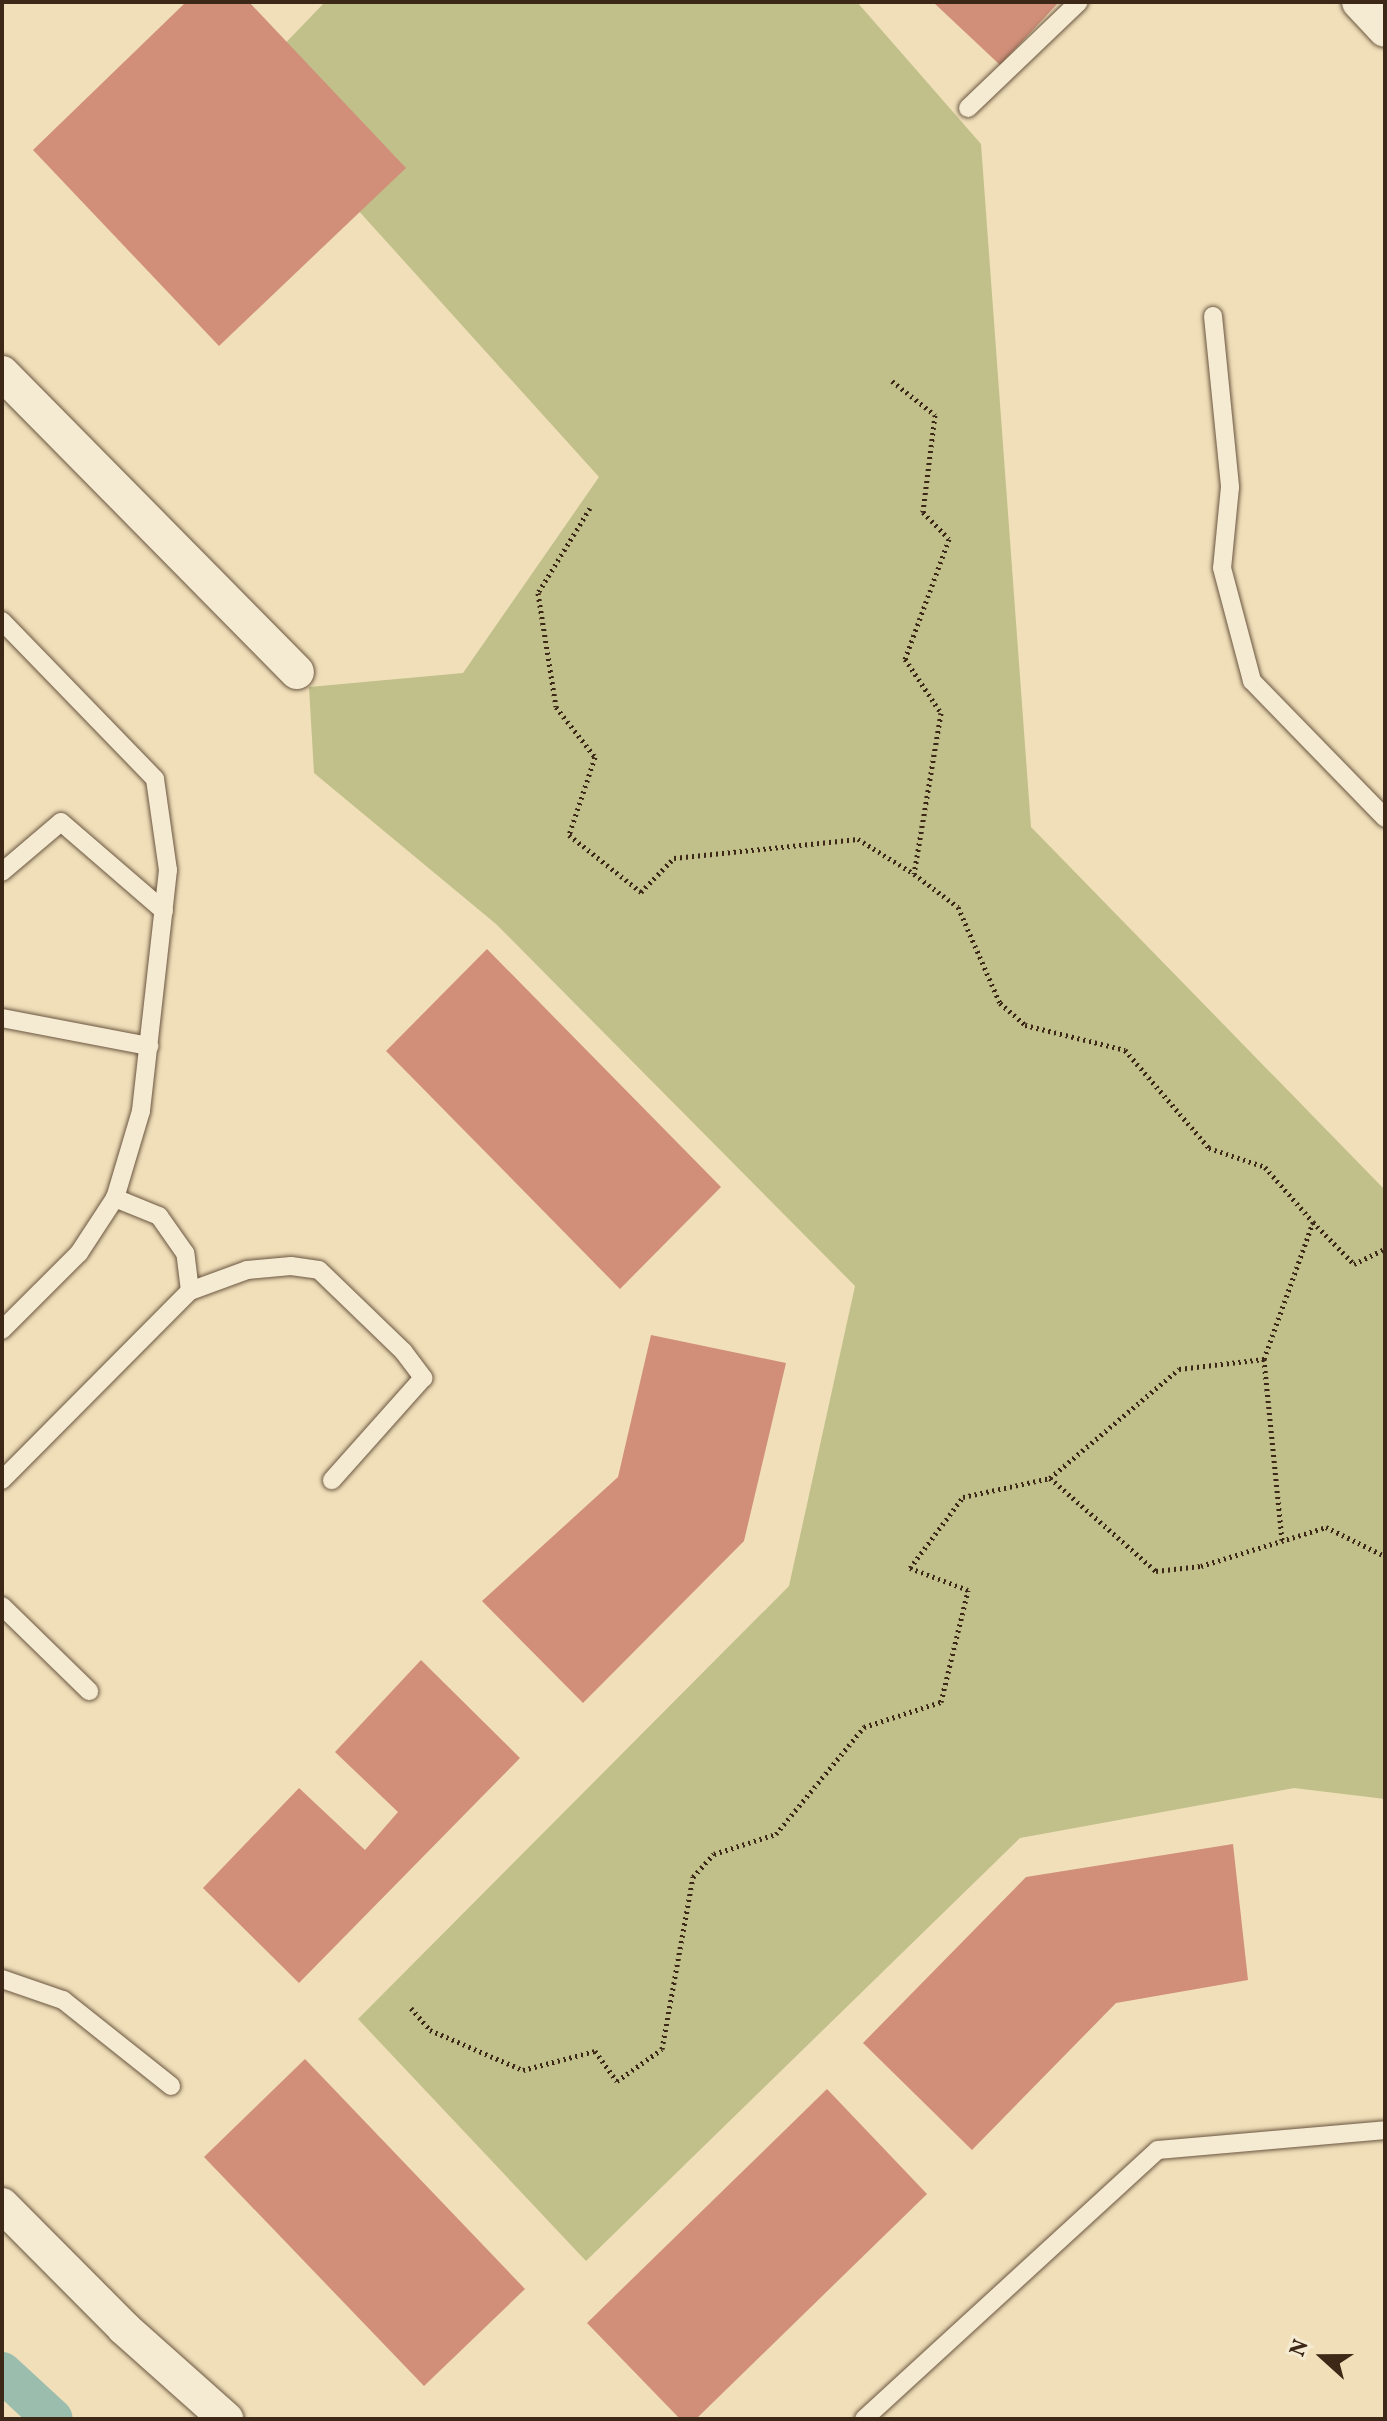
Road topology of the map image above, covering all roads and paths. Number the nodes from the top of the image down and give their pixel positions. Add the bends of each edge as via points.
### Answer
1 (1079, 2) edge
2 (1359, 2) edge
3 (1385, 30) edge
4 (968, 108) dead end
5 (1213, 316) dead end
6 (2, 373) edge
7 (892, 381) dead end
8 (590, 508) dead end
9 (2, 621) edge
10 (297, 672) dead end
11 (1385, 818) edge
12 (2, 872) edge
13 (914, 874) junction
14 (164, 911) junction
15 (2, 1018) edge
16 (149, 1046) junction
17 (115, 1198) junction
18 (1313, 1222) junction
19 (1385, 1249) edge
20 (190, 1291) junction
21 (2, 1330) edge
22 (1264, 1359) junction
23 (1050, 1478) junction
24 (2, 1480) edge
25 (332, 1480) dead end
26 (1282, 1540) junction
27 (1385, 1556) edge
28 (2, 1606) edge
29 (89, 1691) dead end
30 (2, 1979) edge
31 (411, 2008) dead end
32 (171, 2086) dead end
33 (1385, 2130) edge
34 (2, 2205) edge
35 (226, 2419) edge
36 (864, 2419) edge

1 - 4 lane
2 - 3 street
5 - 11 lane via 1230,487 1222,568 1252,681
6 - 10 street
7 - 13 path via 935,415 923,512 949,539 905,659 941,713
8 - 13 path via 538,593 556,707 595,757 569,835 641,892 674,858 858,839
9 - 14 lane via 155,779 168,870
12 - 14 lane via 61,822
13 - 18 path via 958,907 1000,1003 1025,1025 1125,1050 1209,1148 1265,1167
14 - 16 lane
15 - 16 lane
16 - 17 lane via 141,1111
17 - 20 lane via 159,1216 185,1253
17 - 21 lane via 79,1253
18 - 19 path via 1354,1264
18 - 22 path
20 - 24 lane
20 - 25 lane via 247,1270 319,1270 403,1351 423,1378
22 - 23 path via 1179,1369
22 - 26 path
23 - 26 path via 1156,1571 1201,1566
23 - 31 path via 963,1497 910,1568 968,1590 941,1702 864,1727 776,1834 714,1854 693,1877 662,2049 617,2081 595,2051 523,2070 430,2030
26 - 27 path via 1326,1527
28 - 29 lane
30 - 32 lane via 63,2000
33 - 36 lane via 1158,2150
34 - 35 street via 124,2328

